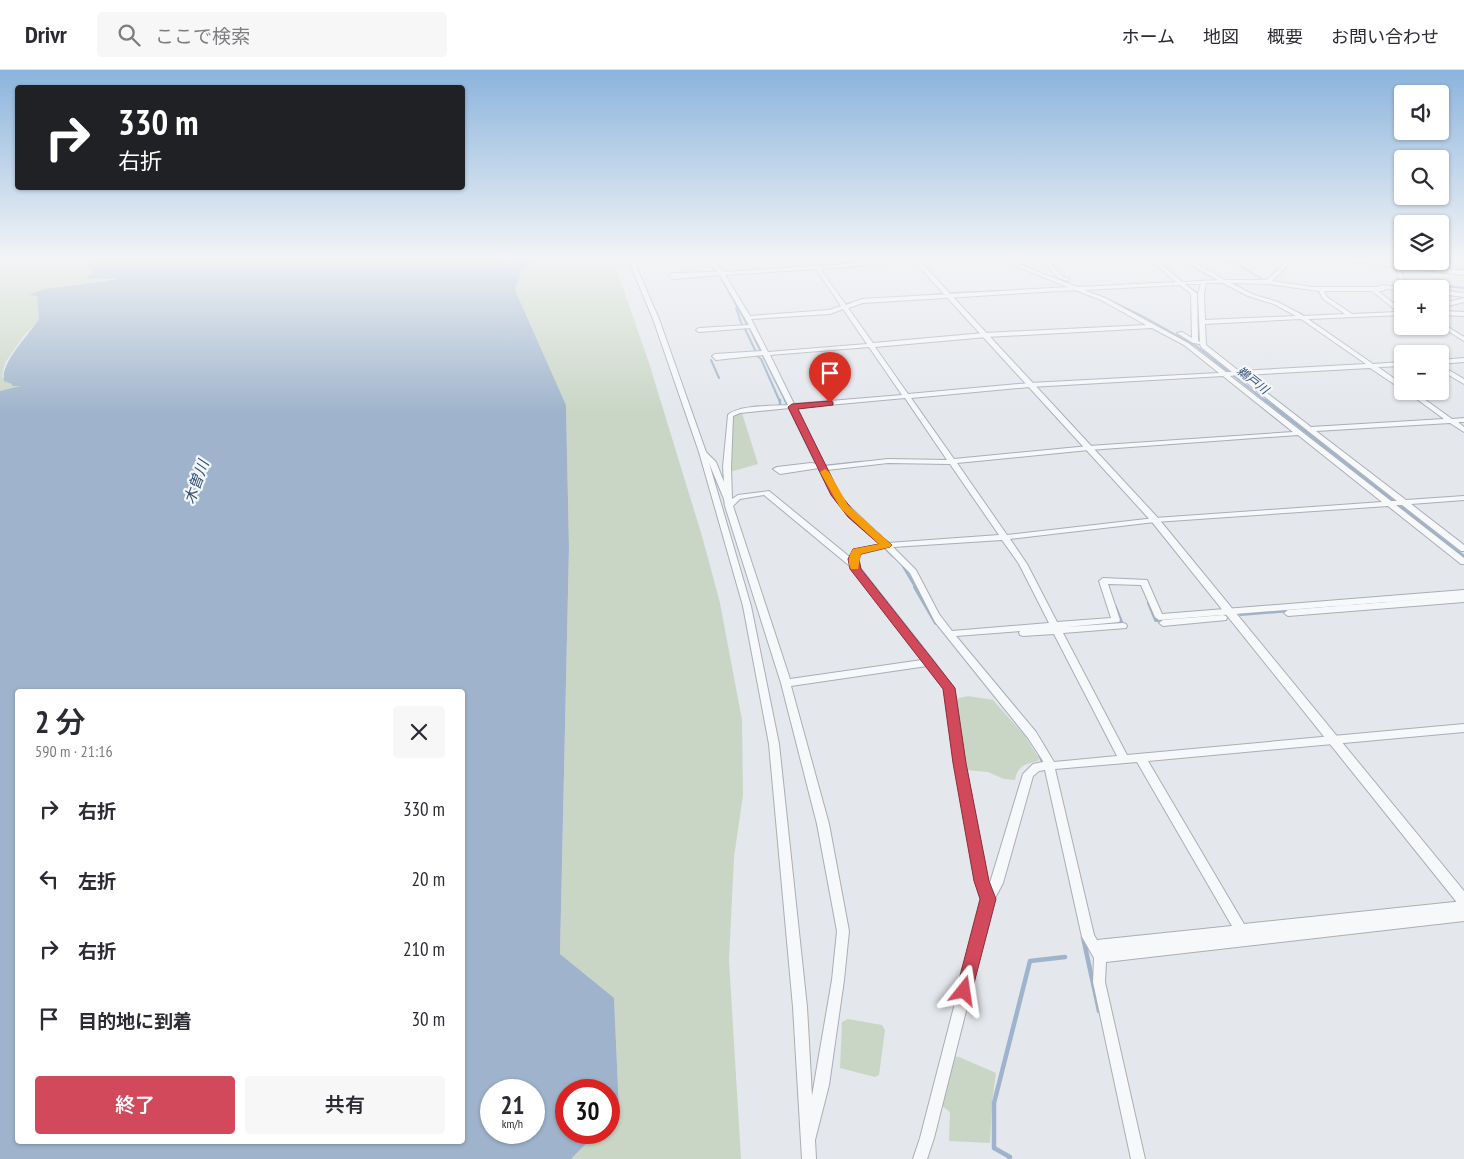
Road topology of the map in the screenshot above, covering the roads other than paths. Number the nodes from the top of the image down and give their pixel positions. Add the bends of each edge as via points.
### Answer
1 (652, 310) edge
2 (743, 310) edge
3 (836, 310) edge
4 (846, 310) edge
5 (960, 310) edge
6 (1125, 310) edge
7 (1136, 310) edge
8 (1194, 310) edge
9 (1202, 310) edge
10 (1289, 310) edge
11 (1342, 310) edge
12 (1394, 313) edge
13 (1394, 313) edge
14 (1449, 313) edge
15 (1464, 314) edge
16 (1350, 315) junction
17 (1304, 318) junction
18 (750, 322) junction
19 (1202, 324) junction
20 (1153, 326) junction
21 (699, 330) dead end
22 (1449, 330) edge
23 (984, 335) junction
24 (1464, 339) edge
25 (1195, 342) junction
26 (871, 345) junction
27 (1203, 346) junction
28 (764, 353) junction
29 (1464, 360) edge
30 (1449, 361) edge
31 (1394, 365) edge
32 (1372, 366) junction
33 (1236, 372) junction
34 (1226, 373) junction
35 (1449, 373) edge
36 (1394, 381) edge
37 (1464, 382) edge
38 (1030, 385) junction
39 (907, 396) junction
40 (1421, 400) edge
41 (792, 407) junction
42 (1464, 421) edge
43 (1452, 422) junction
44 (1312, 430) junction
45 (1464, 430) edge
46 (1299, 432) junction
47 (1087, 447) junction
48 (702, 452) junction
49 (951, 460) junction
50 (819, 466) junction
51 (1464, 498) edge
52 (1402, 502) junction
53 (1390, 503) junction
54 (729, 504) junction
55 (1155, 520) junction
56 (1006, 537) junction
57 (887, 545) junction
58 (1464, 548) edge
59 (1464, 562) edge
60 (854, 565) junction
61 (1464, 593) edge
62 (1464, 599) edge
63 (1233, 614) junction
64 (1163, 623) dead end
65 (1123, 626) dead end
66 (1056, 628) junction
67 (951, 636) junction
68 (930, 662) junction
69 (786, 683) junction
70 (1464, 728) edge
71 (1334, 740) junction
72 (1140, 757) junction
73 (1123, 758) junction
74 (1050, 766) junction
75 (988, 899) junction
76 (1464, 901) edge
77 (1464, 906) edge
78 (1464, 916) edge
79 (1241, 930) junction
80 (1097, 951) junction
81 (808, 1140) junction
82 (809, 1159) edge
83 (920, 1159) edge
84 (1138, 1159) edge

1 - 48 street
2 - 18 street
3 - 18 street
4 - 26 street
5 - 23 street
6 - 20 street
7 - 25 street
8 - 25 street
9 - 19 street
10 - 17 street
11 - 16 street
12 - 17 street
13 - 16 street
14 - 15 street
16 - 17 street
17 - 19 street
17 - 32 street
18 - 21 street
18 - 28 street
19 - 27 street
20 - 23 street
20 - 34 street via 1186,344
22 - 24 street
23 - 26 street
23 - 38 street
25 - 27 street
26 - 28 street
26 - 39 street
27 - 33 street
28 - 28 street via 757,352 715,356 716,358
28 - 41 street
29 - 30 street
31 - 32 street
32 - 33 street
32 - 36 street
33 - 34 street
33 - 44 street
34 - 38 street
34 - 46 street
35 - 37 street
38 - 39 street
38 - 47 street
39 - 41 street
39 - 49 street
40 - 43 street
41 - 50 street
41 - 54 street via 740,411 730,416
42 - 43 street
43 - 44 street
43 - 45 street
44 - 52 street
46 - 47 street
46 - 53 street
47 - 49 street
47 - 55 street
48 - 54 street via 712,462
48 - 81 street via 747,606 774,744 800,1006
49 - 50 street
49 - 56 street
50 - 57 street via 844,507
51 - 52 street
52 - 53 street
52 - 58 street
53 - 55 street
53 - 59 street
54 - 60 street via 738,497 766,493
54 - 69 street
55 - 56 street
55 - 63 street
56 - 57 street
56 - 66 street
57 - 60 street via 856,552
57 - 67 street via 914,574 930,607
60 - 68 street
61 - 63 street
62 - 63 street
63 - 64 street
63 - 66 street via 1159,617 1144,582 1103,580 1116,620
63 - 71 street
65 - 66 street
66 - 67 street
66 - 73 street
67 - 74 street via 1032,735
68 - 69 street
68 - 75 street via 949,688 960,763
69 - 81 street via 823,824 843,932 822,1085
70 - 71 street
71 - 72 street
71 - 76 street
72 - 73 street
72 - 79 street
73 - 74 street
74 - 75 street via 1037,767 1028,774 997,883
74 - 80 street via 1088,937
75 - 83 street
77 - 79 street
78 - 80 street
79 - 80 street
80 - 84 street via 1099,982
81 - 82 street

